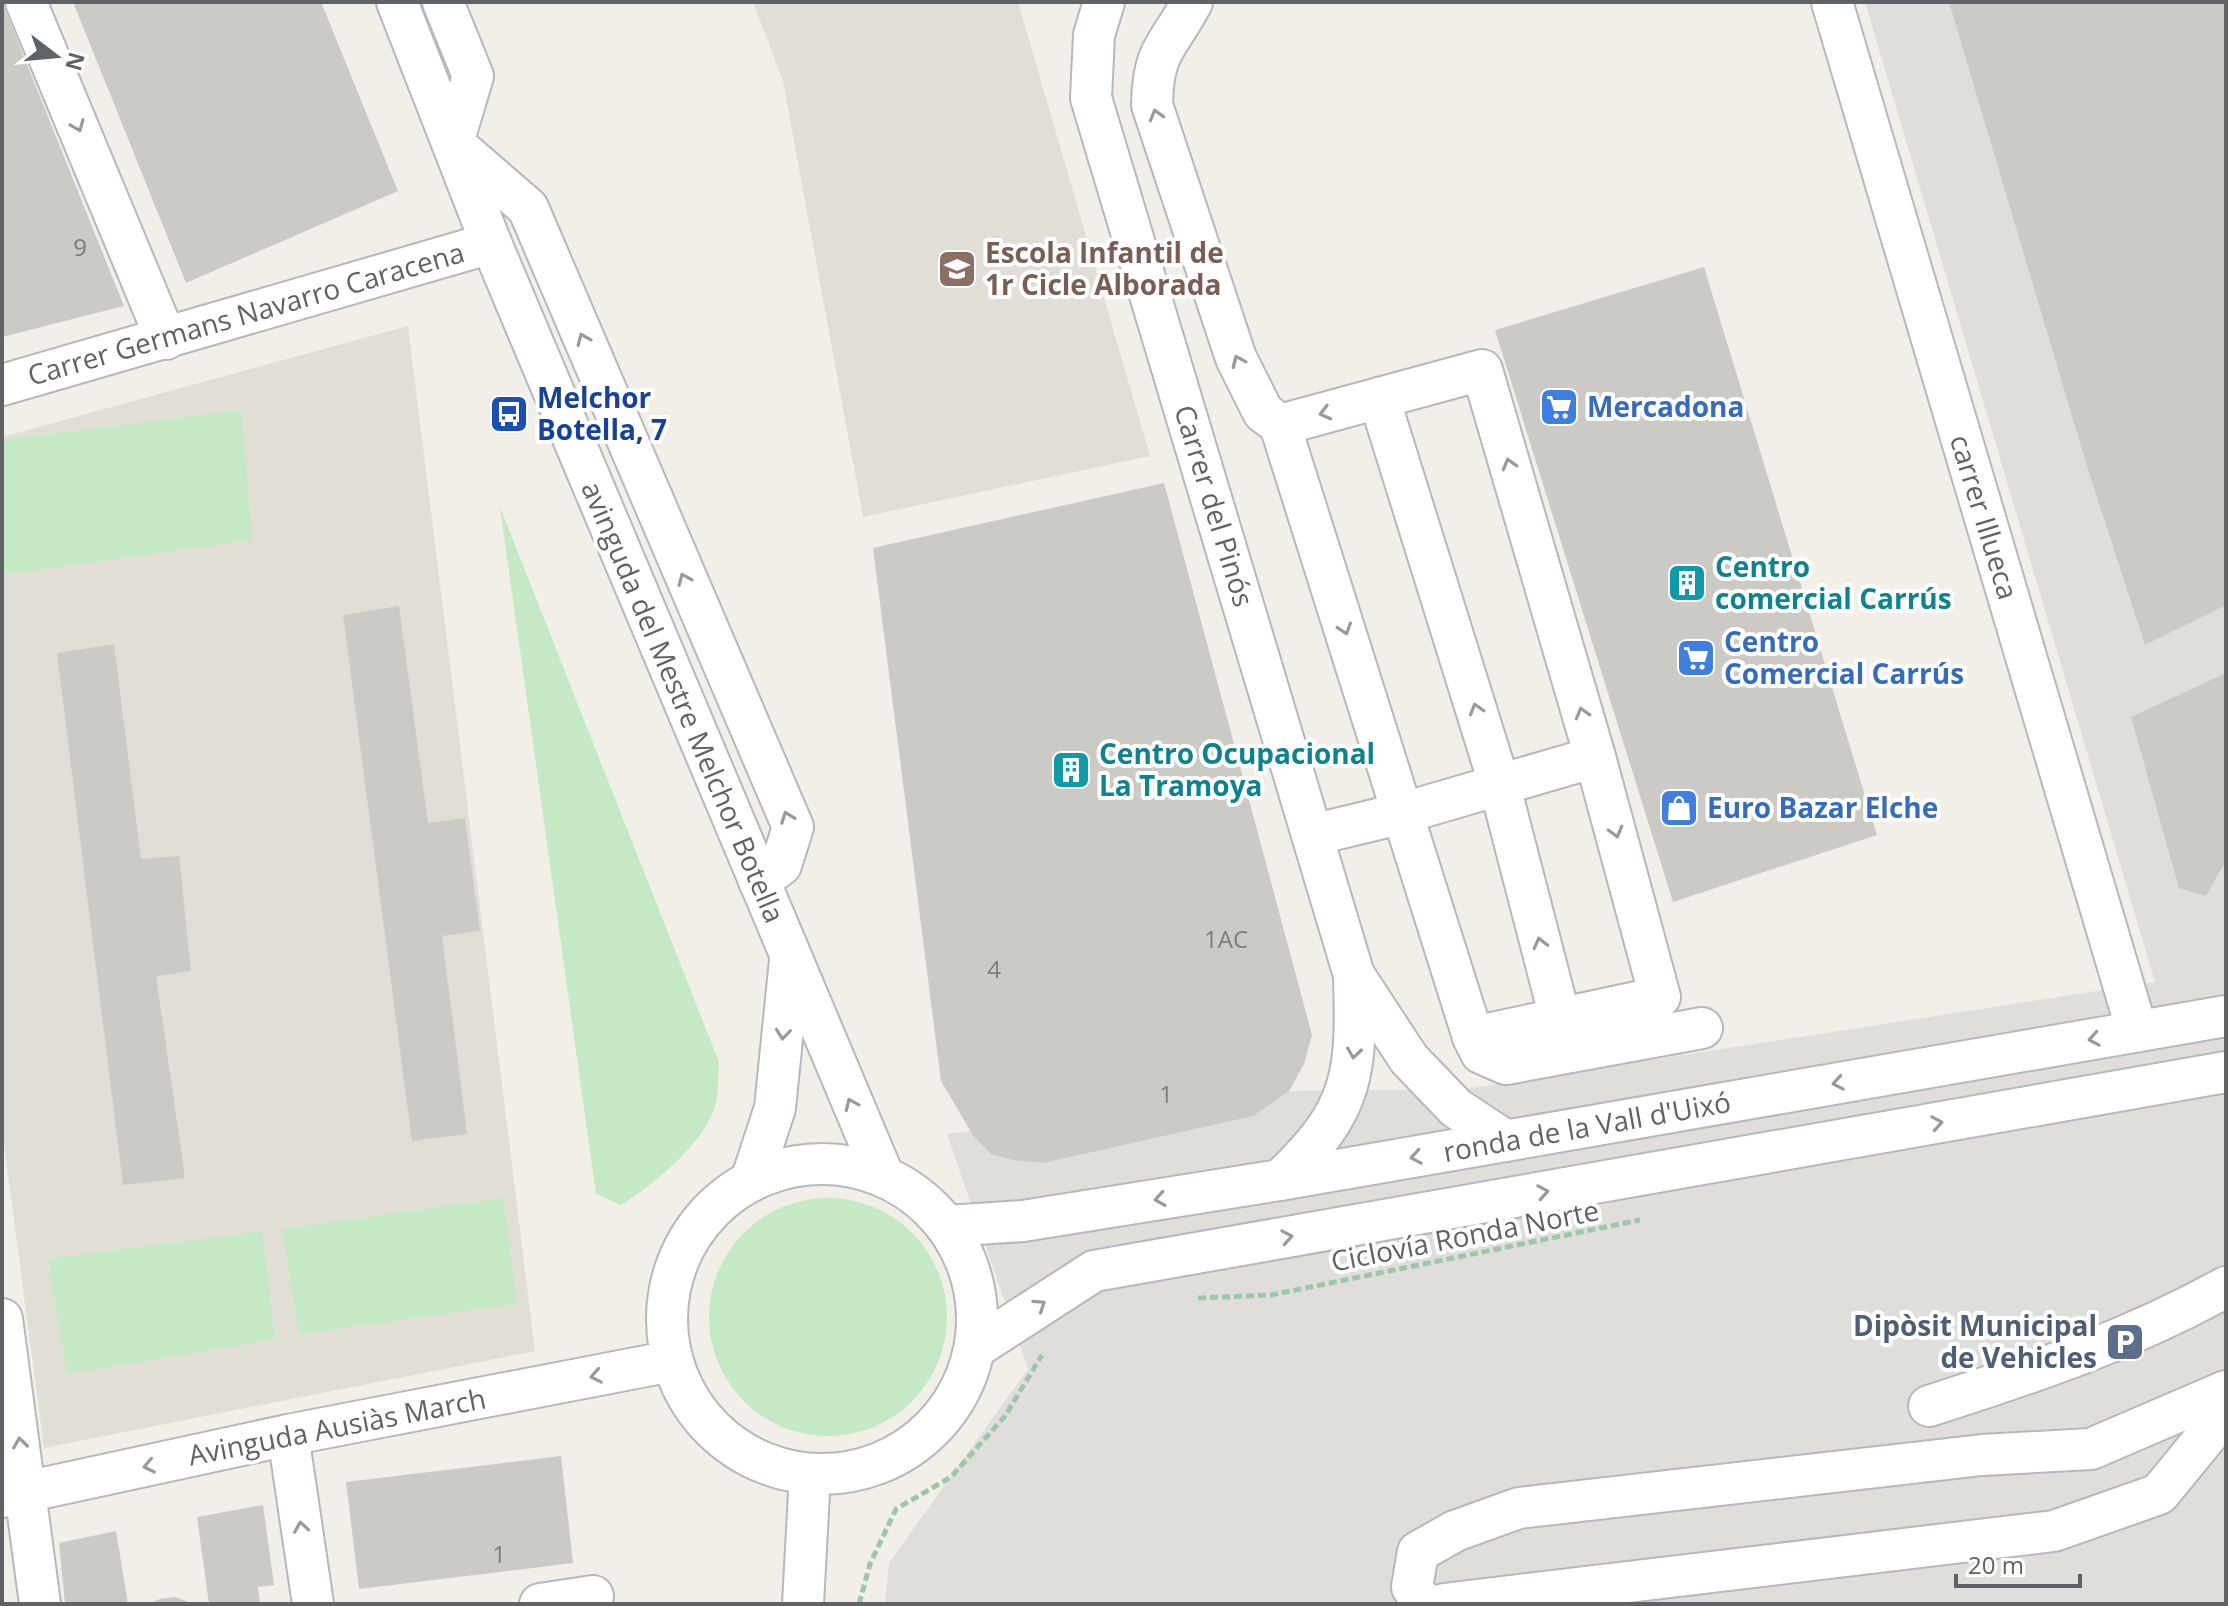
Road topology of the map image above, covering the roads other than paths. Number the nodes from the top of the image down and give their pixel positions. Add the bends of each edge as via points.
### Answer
1 (26, 2) edge
2 (397, 2) edge
3 (443, 2) edge
4 (1192, 2) edge
5 (1832, 2) edge
6 (1099, 19) edge
7 (453, 143) junction
8 (491, 243) junction
9 (166, 339) junction
10 (2, 385) edge
11 (1379, 398) junction
12 (1280, 425) junction
13 (1595, 757) junction
14 (1499, 783) junction
15 (1403, 813) junction
16 (1312, 835) junction
17 (759, 881) junction
18 (791, 956) junction
19 (1354, 975) junction
20 (2226, 1016) edge
21 (1560, 1018) junction
22 (1702, 1028) dead end
23 (2137, 1031) junction
24 (1473, 1037) junction
25 (2226, 1072) edge
26 (1506, 1141) junction
27 (883, 1175) junction
28 (1280, 1180) junction
29 (751, 1181) junction
30 (947, 1226) junction
31 (2226, 1287) edge
32 (2, 1319) edge
33 (975, 1348) junction
34 (672, 1361) junction
35 (2226, 1391) edge
36 (2226, 1405) edge
37 (1929, 1406) dead end
38 (288, 1435) junction
39 (810, 1474) junction
40 (15, 1494) edge
41 (593, 1596) dead end
42 (40, 1604) edge
43 (313, 1604) edge
44 (540, 1604) edge
45 (803, 1604) edge
46 (1423, 1604) edge
47 (1444, 1604) edge

1 -> 9 street
2 - 7 street, avinguda del Mestre Melchor Botella
3 - 7 street via 473,76
12 -> 4 street via 1263,412 1236,358 1152,105 1153,70
5 - 23 street, carrer Illueca
6 - 16 street, Carrer del Pinós via 1091,98
7 - 8 street, avinguda del Mestre Melchor Botella
17 -> 7 street via 781,865 793,827 528,208
8 - 9 street, Carrer Germans Navarro Caracena
8 - 17 street, avinguda del Mestre Melchor Botella
9 - 10 street, Carrer Germans Navarro Caracena
11 -> 12 street
13 -> 11 street via 1482,370
14 -> 11 street
12 -> 15 street
13 - 14 street
13 -> 21 street via 1660,997
14 - 15 street
21 -> 14 street
15 - 16 street
15 - 24 street
16 - 19 street, Carrer del Pinós
17 - 18 street, avinguda del Mestre Melchor Botella
27 -> 18 street, avinguda del Mestre Melchor Botella
18 -> 29 street, avinguda del Mestre Melchor Botella via 775,1108
19 - 26 street, Carrer del Pinós via 1409,1059 1456,1108
19 -> 28 street, Carrer del Pinós via 1356,1043 1347,1096 1306,1156
20 - 23 street, ronda de la Vall d'Uixó
21 - 24 street
22 - 24 street via 1506,1064 1481,1053
23 -> 26 street, ronda de la Vall d'Uixó
33 -> 25 street, ronda de la Vall d'Uixó via 1094,1271
26 -> 28 street, ronda de la Vall d'Uixó
27 - 29 street via 839,1163 794,1166
27 - 30 street via 918,1196
28 -> 30 street, ronda de la Vall d'Uixó via 1023,1221
29 - 34 street via 725,1197 686,1243 668,1300
30 - 33 street via 967,1263 977,1305
31 - 37 street via 2127,1338
40 -> 32 street
33 - 39 street via 950,1405 916,1442 884,1462 847,1473
34 -> 38 street, Avinguda Ausiàs March
34 - 39 street via 687,1396 739,1451 772,1466
35 - 46 street via 2091,1449 1982,1455 1519,1508 1455,1531 1418,1552 1412,1587
36 - 47 street via 2159,1494 2054,1531
38 -> 40 street, Avinguda Ausiàs March
43 -> 38 street
39 - 45 street
40 - 42 street
41 - 44 street

